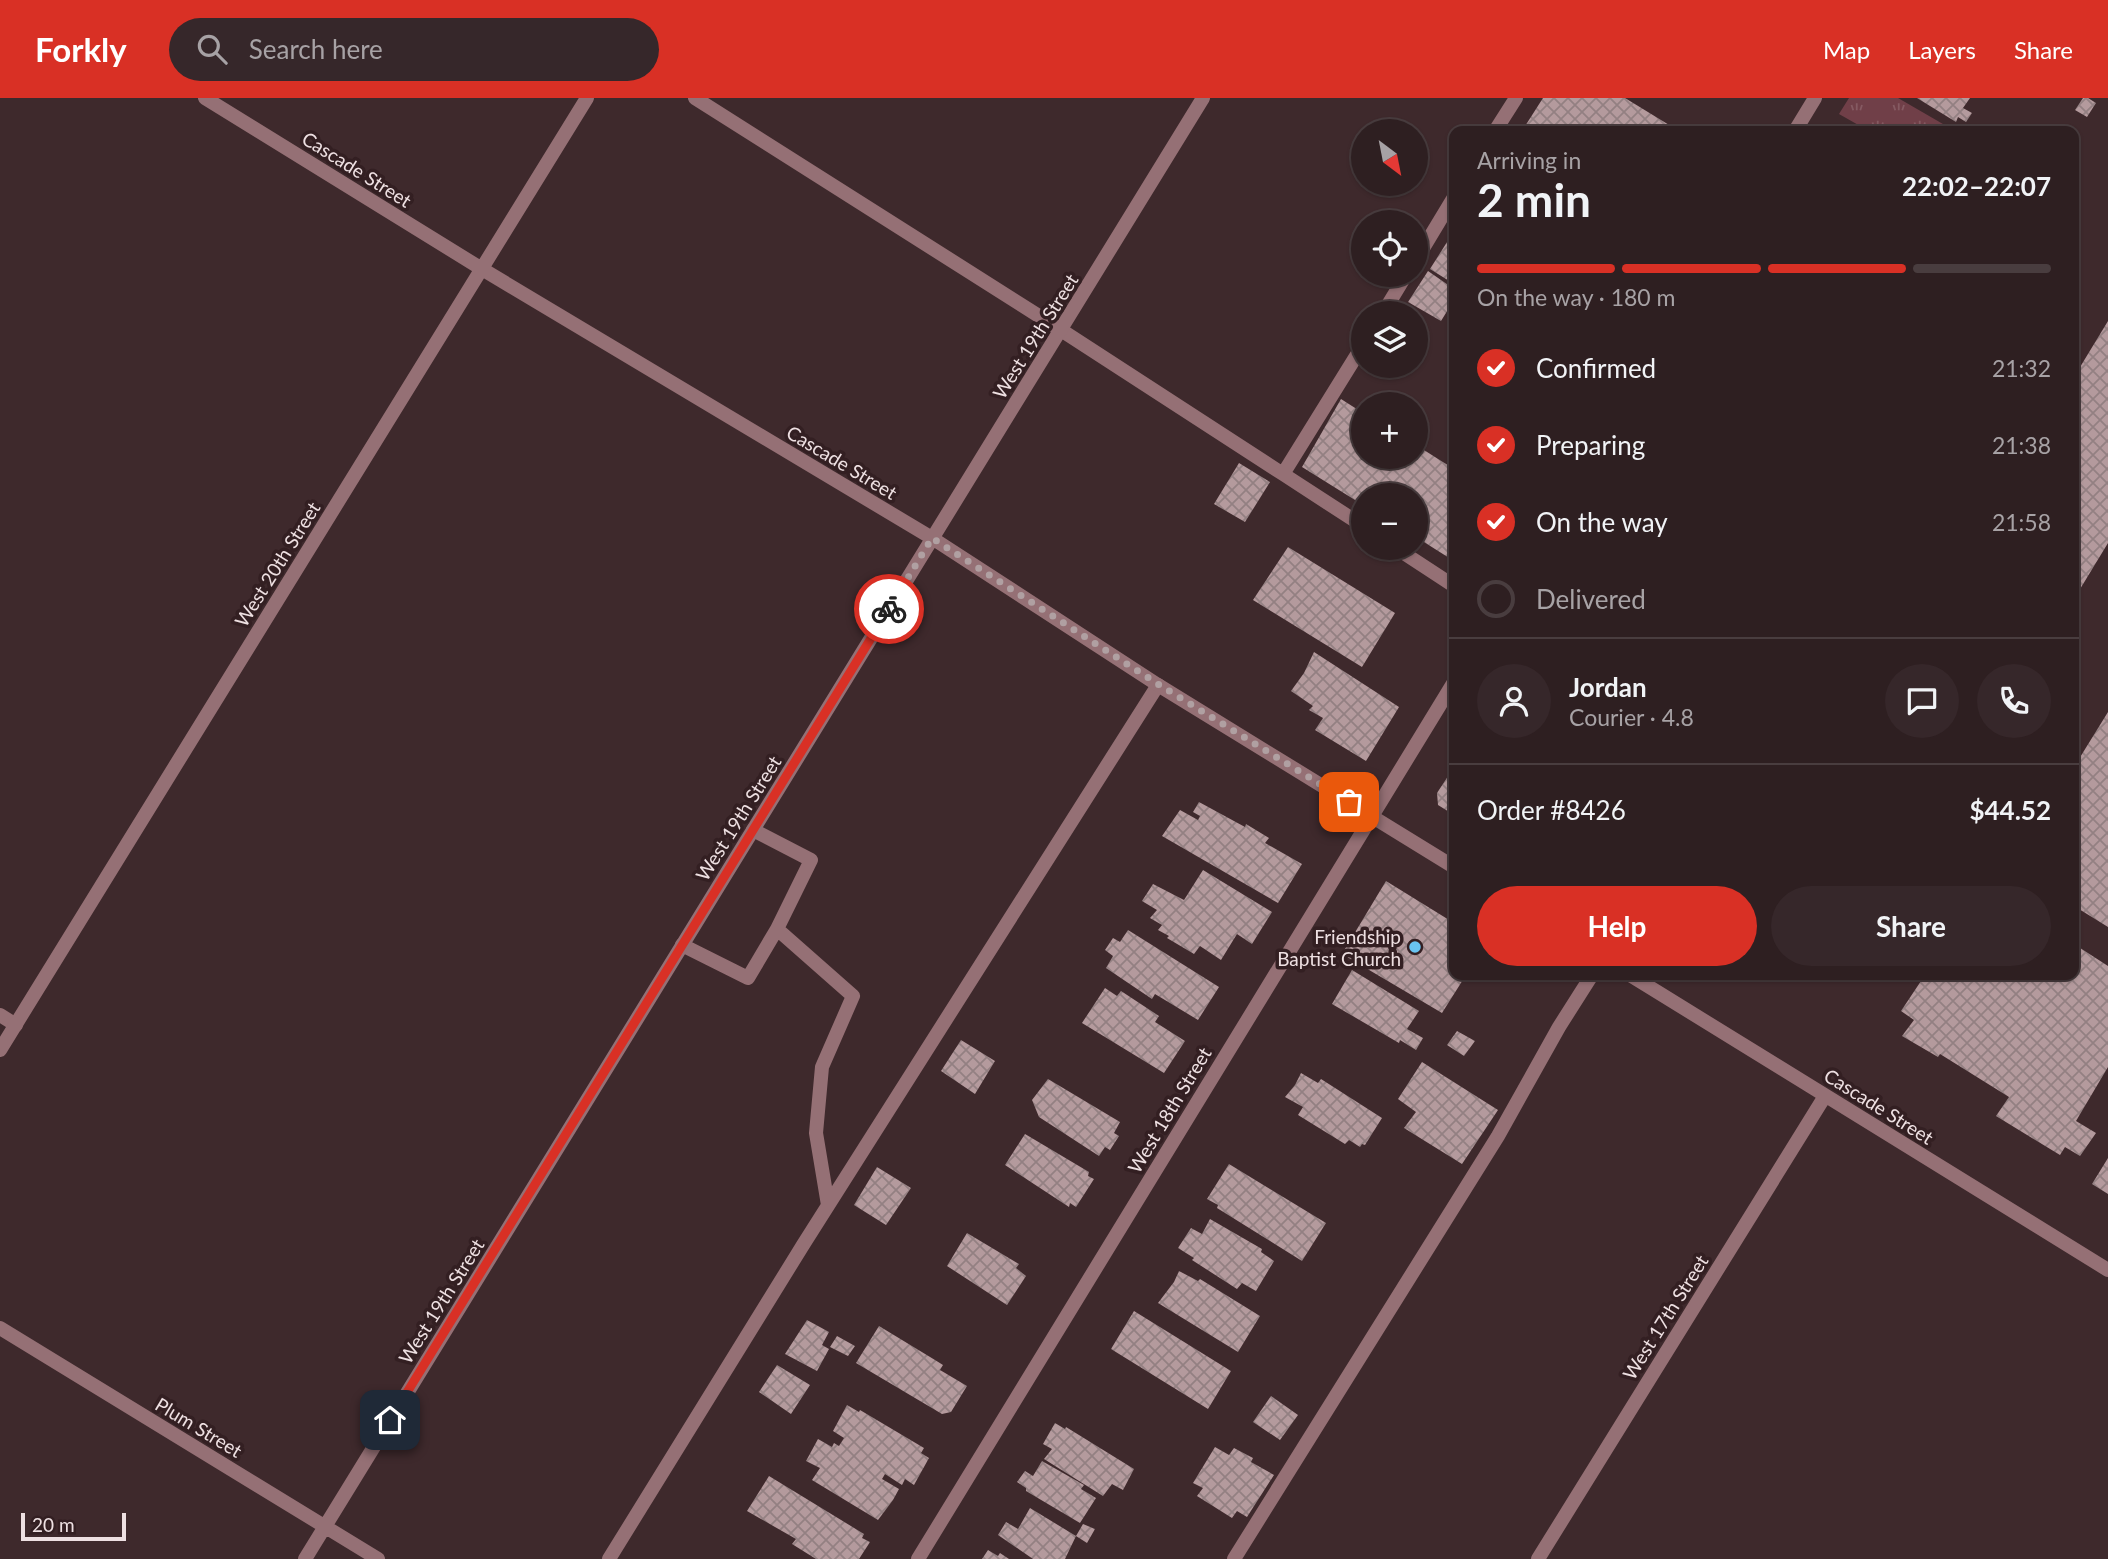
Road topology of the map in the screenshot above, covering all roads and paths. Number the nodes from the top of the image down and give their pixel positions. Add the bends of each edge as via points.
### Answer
1 (205, 98) edge
2 (587, 98) edge
3 (695, 98) edge
4 (1203, 98) edge
5 (1516, 98) edge
6 (1815, 98) edge
7 (1498, 126) edge
8 (1798, 126) edge
9 (1449, 205) edge
10 (1428, 240) edge
11 (482, 269) junction
12 (1061, 330) junction
13 (1351, 364) edge
14 (1283, 474) junction
15 (1351, 518) edge
16 (932, 538) junction
17 (1414, 560) edge
18 (1449, 583) edge
19 (1158, 684) junction
20 (1449, 690) edge
21 (1371, 816) junction
22 (753, 830) junction
23 (1449, 864) edge
24 (777, 929) junction
25 (682, 945) junction
26 (1589, 980) edge
27 (1638, 980) edge
28 (0, 1015) edge
29 (16, 1025) junction
30 (0, 1050) edge
31 (1825, 1096) junction
32 (828, 1205) junction
33 (2108, 1270) edge
34 (0, 1328) edge
35 (325, 1526) junction
36 (304, 1559) edge
37 (378, 1559) edge
38 (609, 1559) edge
39 (918, 1559) edge
40 (1234, 1559) edge
41 (1538, 1559) edge

1 - 11 street, Cascade Street
2 - 11 street, West 20th Street
3 - 12 street
4 - 12 street, West 19th Street
5 - 7 street
6 - 8 street
9 - 10 street
11 - 16 street, Cascade Street
11 - 29 street, West 20th Street
12 - 14 street
12 - 16 street, West 19th Street
13 - 14 street
14 - 15 street
16 - 19 street, Cascade Street
16 - 22 street, West 19th Street
17 - 18 street
19 - 21 street, Cascade Street
19 - 32 street
20 - 21 street, West 18th Street
21 - 23 street, Cascade Street
21 - 39 street, West 18th Street
22 - 24 street via 811,860
22 - 25 street, West 19th Street
24 - 25 street via 748,978
24 - 32 street via 853,996 822,1067 816,1133
25 - 35 street, West 19th Street
26 - 40 street via 1484,1158
27 - 31 street, Cascade Street
28 - 29 street
29 - 30 street, West 20th Street
31 - 33 street, Cascade Street
31 - 41 street, West 17th Street
32 - 38 street
34 - 35 street, Plum Street
35 - 36 street, West 19th Street
35 - 37 street, Plum Street

